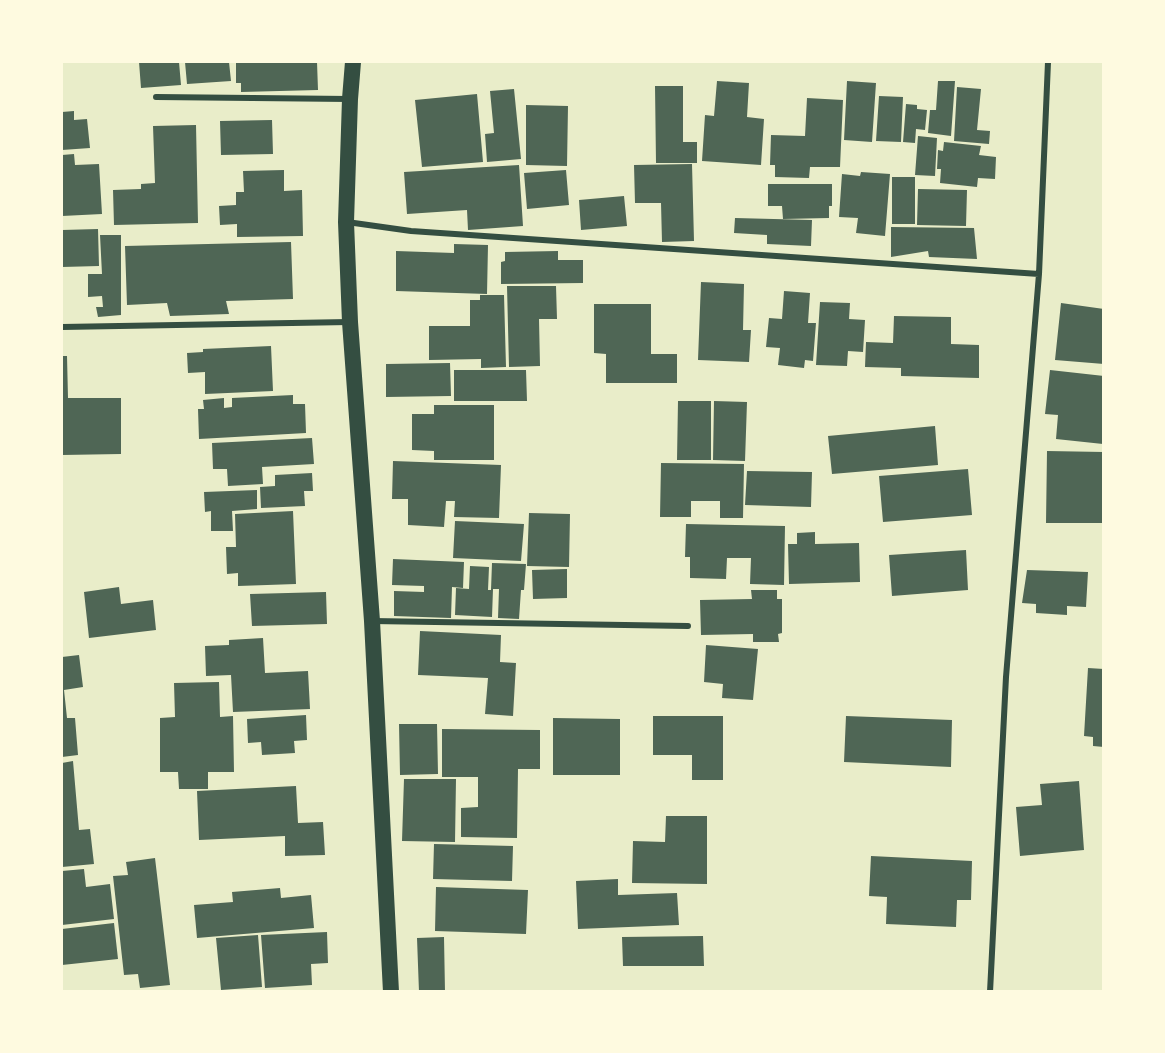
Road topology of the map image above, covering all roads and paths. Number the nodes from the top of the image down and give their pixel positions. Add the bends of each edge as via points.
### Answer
1 (353, 62) edge
2 (1048, 62) edge
3 (156, 97) dead end
4 (350, 99) junction
5 (346, 222) junction
6 (1039, 274) junction
7 (350, 322) junction
8 (62, 327) edge
9 (372, 621) junction
10 (688, 626) dead end
11 (391, 992) edge
12 (990, 992) edge

1 - 4 highway
2 - 6 street
3 - 4 street
4 - 5 highway
5 - 6 street via 423,232
5 - 7 highway
6 - 12 street via 1006,677
7 - 8 street
7 - 9 highway
9 - 10 street
9 - 11 highway

